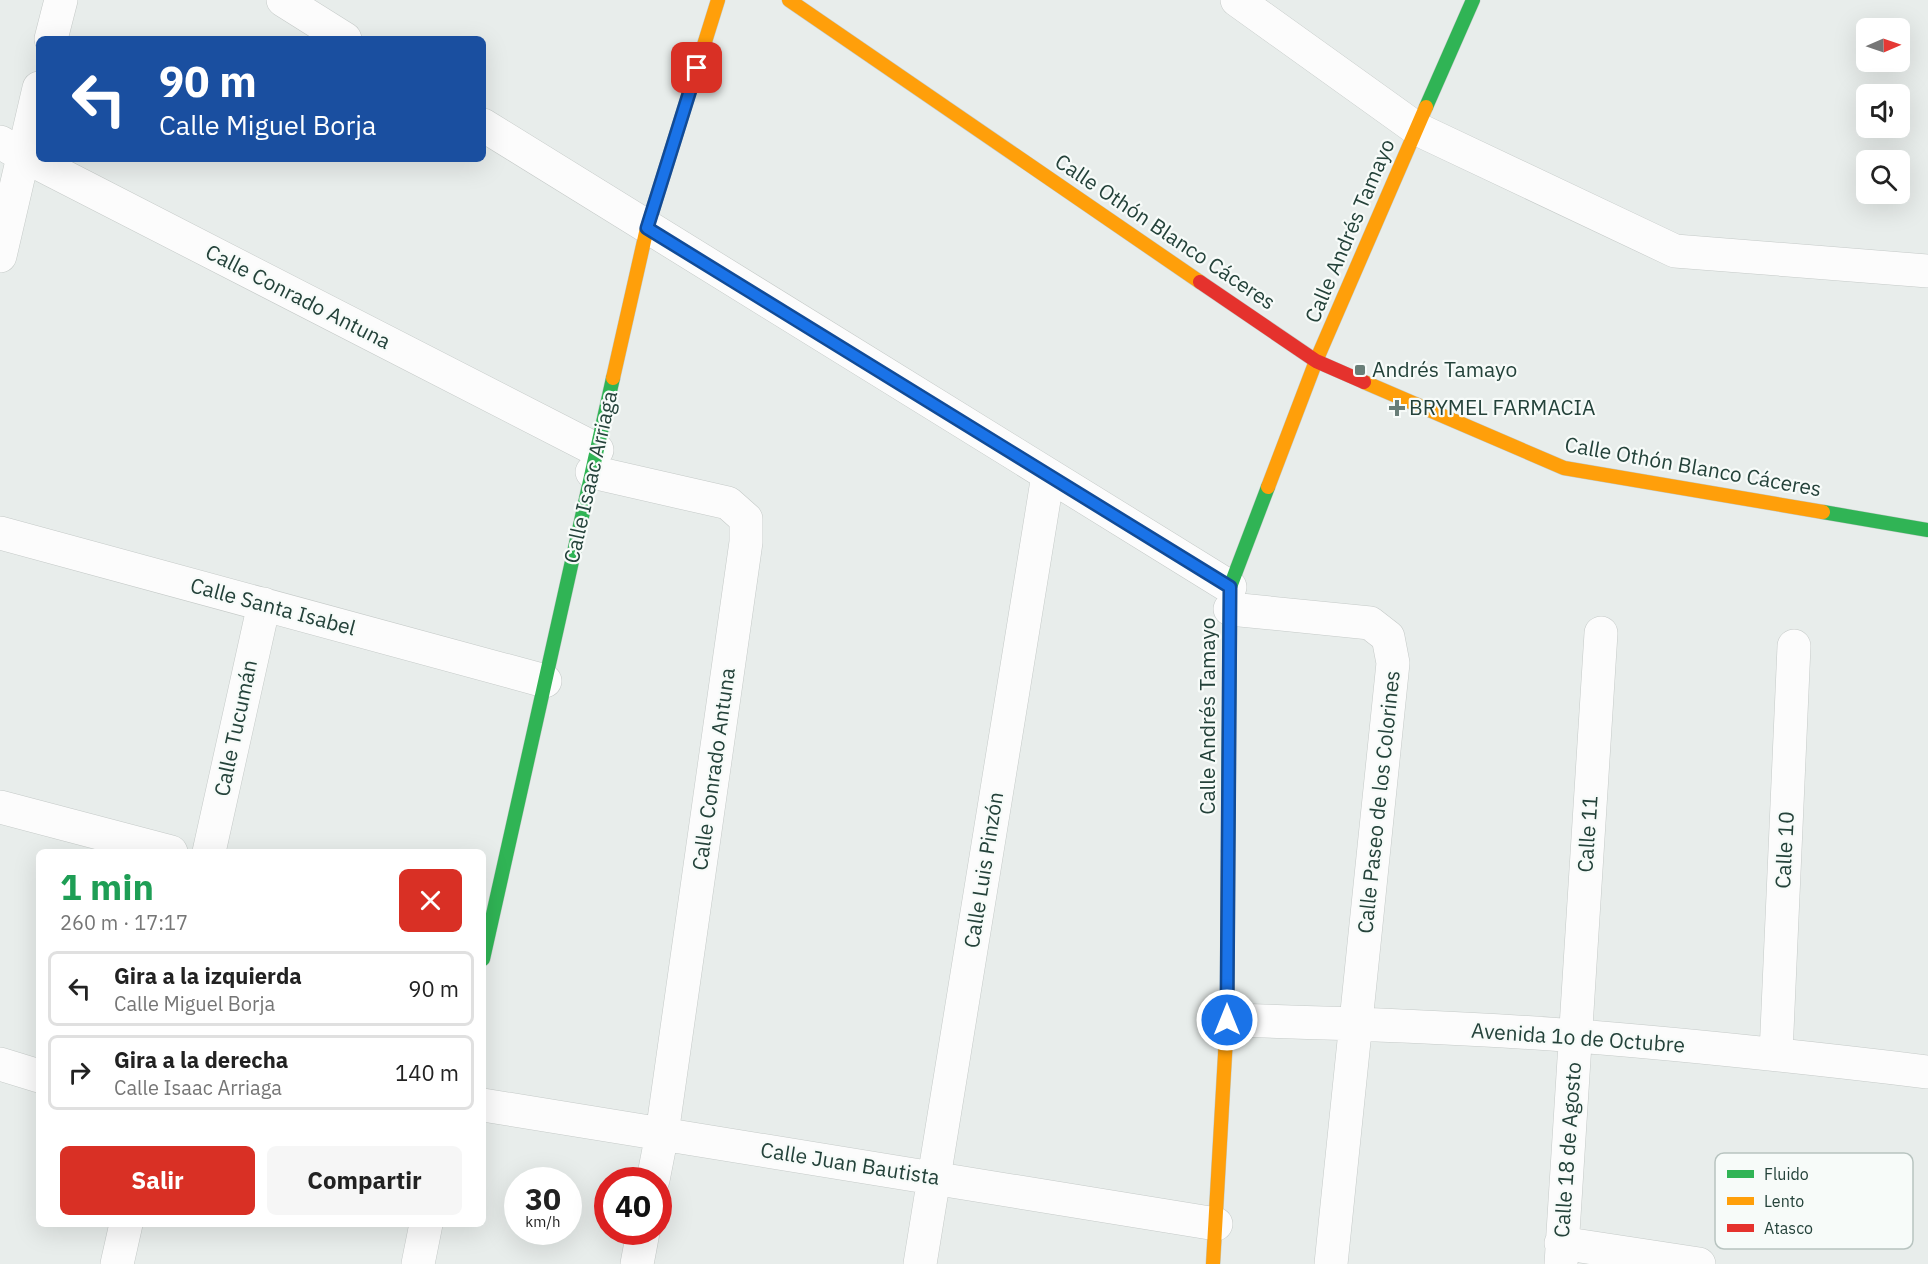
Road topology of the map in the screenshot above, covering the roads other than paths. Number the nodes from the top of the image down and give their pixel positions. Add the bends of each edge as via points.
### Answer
1 (61, 0) edge
2 (283, 0) edge
3 (718, 0) edge
4 (789, 0) edge
5 (1237, 0) edge
6 (1473, 0) edge
7 (52, 36) edge
8 (340, 36) edge
9 (36, 95) edge
10 (486, 127) edge
11 (1417, 129) junction
12 (11, 149) edge
13 (647, 228) junction
14 (0, 256) edge
15 (1928, 271) edge
16 (1317, 362) junction
17 (595, 461) junction
18 (1048, 476) junction
19 (1928, 530) edge
20 (0, 533) edge
21 (1230, 598) junction
22 (264, 604) junction
23 (1601, 633) dead end
24 (1794, 646) dead end
25 (545, 681) junction
26 (0, 807) edge
27 (160, 849) edge
28 (210, 849) edge
29 (486, 938) edge
30 (1227, 1020) junction
31 (1357, 1024) junction
32 (1575, 1035) junction
33 (1776, 1054) junction
34 (0, 1064) edge
35 (1928, 1072) edge
36 (36, 1075) edge
37 (486, 1105) edge
38 (662, 1134) junction
39 (656, 1167) edge
40 (934, 1177) junction
41 (1216, 1224) junction
42 (125, 1227) edge
43 (425, 1227) edge
44 (641, 1245) edge
45 (1561, 1254) edge
46 (117, 1264) edge
47 (418, 1264) edge
48 (637, 1264) edge
49 (920, 1264) edge
50 (1213, 1264) edge
51 (1331, 1264) edge
52 (1699, 1264) edge

1 - 7 street
2 - 8 street
3 - 13 street, Calle Isaac Arriaga
4 - 16 street, Calle Othón Blanco Cáceres
5 - 11 street
6 - 11 street, Calle Andrés Tamayo
9 - 12 street
10 - 13 street
11 - 15 street via 1675,251
11 - 16 street, Calle Andrés Tamayo
12 - 14 street
12 - 17 street, Calle Conrado Antuna
13 - 17 street, Calle Isaac Arriaga
13 - 18 street
16 - 19 street, Calle Othón Blanco Cáceres via 1564,468
16 - 21 street, Calle Andrés Tamayo
17 - 25 street, Calle Isaac Arriaga
17 - 38 street, Calle Conrado Antuna via 728,503 746,519 746,542
18 - 21 street
18 - 40 street, Calle Luis Pinzón
20 - 22 street, Calle Santa Isabel
21 - 30 street, Calle Andrés Tamayo
21 - 31 street, Calle Paseo de los Colorines via 1370,623 1388,637 1393,663
22 - 25 street, Calle Santa Isabel
22 - 28 street, Calle Tucumán
23 - 32 street, Calle 11
24 - 33 street, Calle 10
25 - 29 street, Calle Isaac Arriaga
26 - 27 street
30 - 31 street, Avenida 1o de Octubre
30 - 41 street, Calle Andrés Tamayo
31 - 32 street, Avenida 1o de Octubre
31 - 51 street, Calle Paseo de los Colorines
32 - 33 street, Avenida 1o de Octubre
32 - 45 street, Calle 18 de Agosto
33 - 35 street, Avenida 1o de Octubre
34 - 36 street
37 - 38 street, Calle Juan Bautista
38 - 39 street, Calle Conrado Antuna
38 - 40 street, Calle Juan Bautista
40 - 41 street, Calle Juan Bautista
40 - 49 street, Calle Luis Pinzón
41 - 50 street, Calle Andrés Tamayo
42 - 46 street
43 - 47 street
44 - 48 street
45 - 52 street

